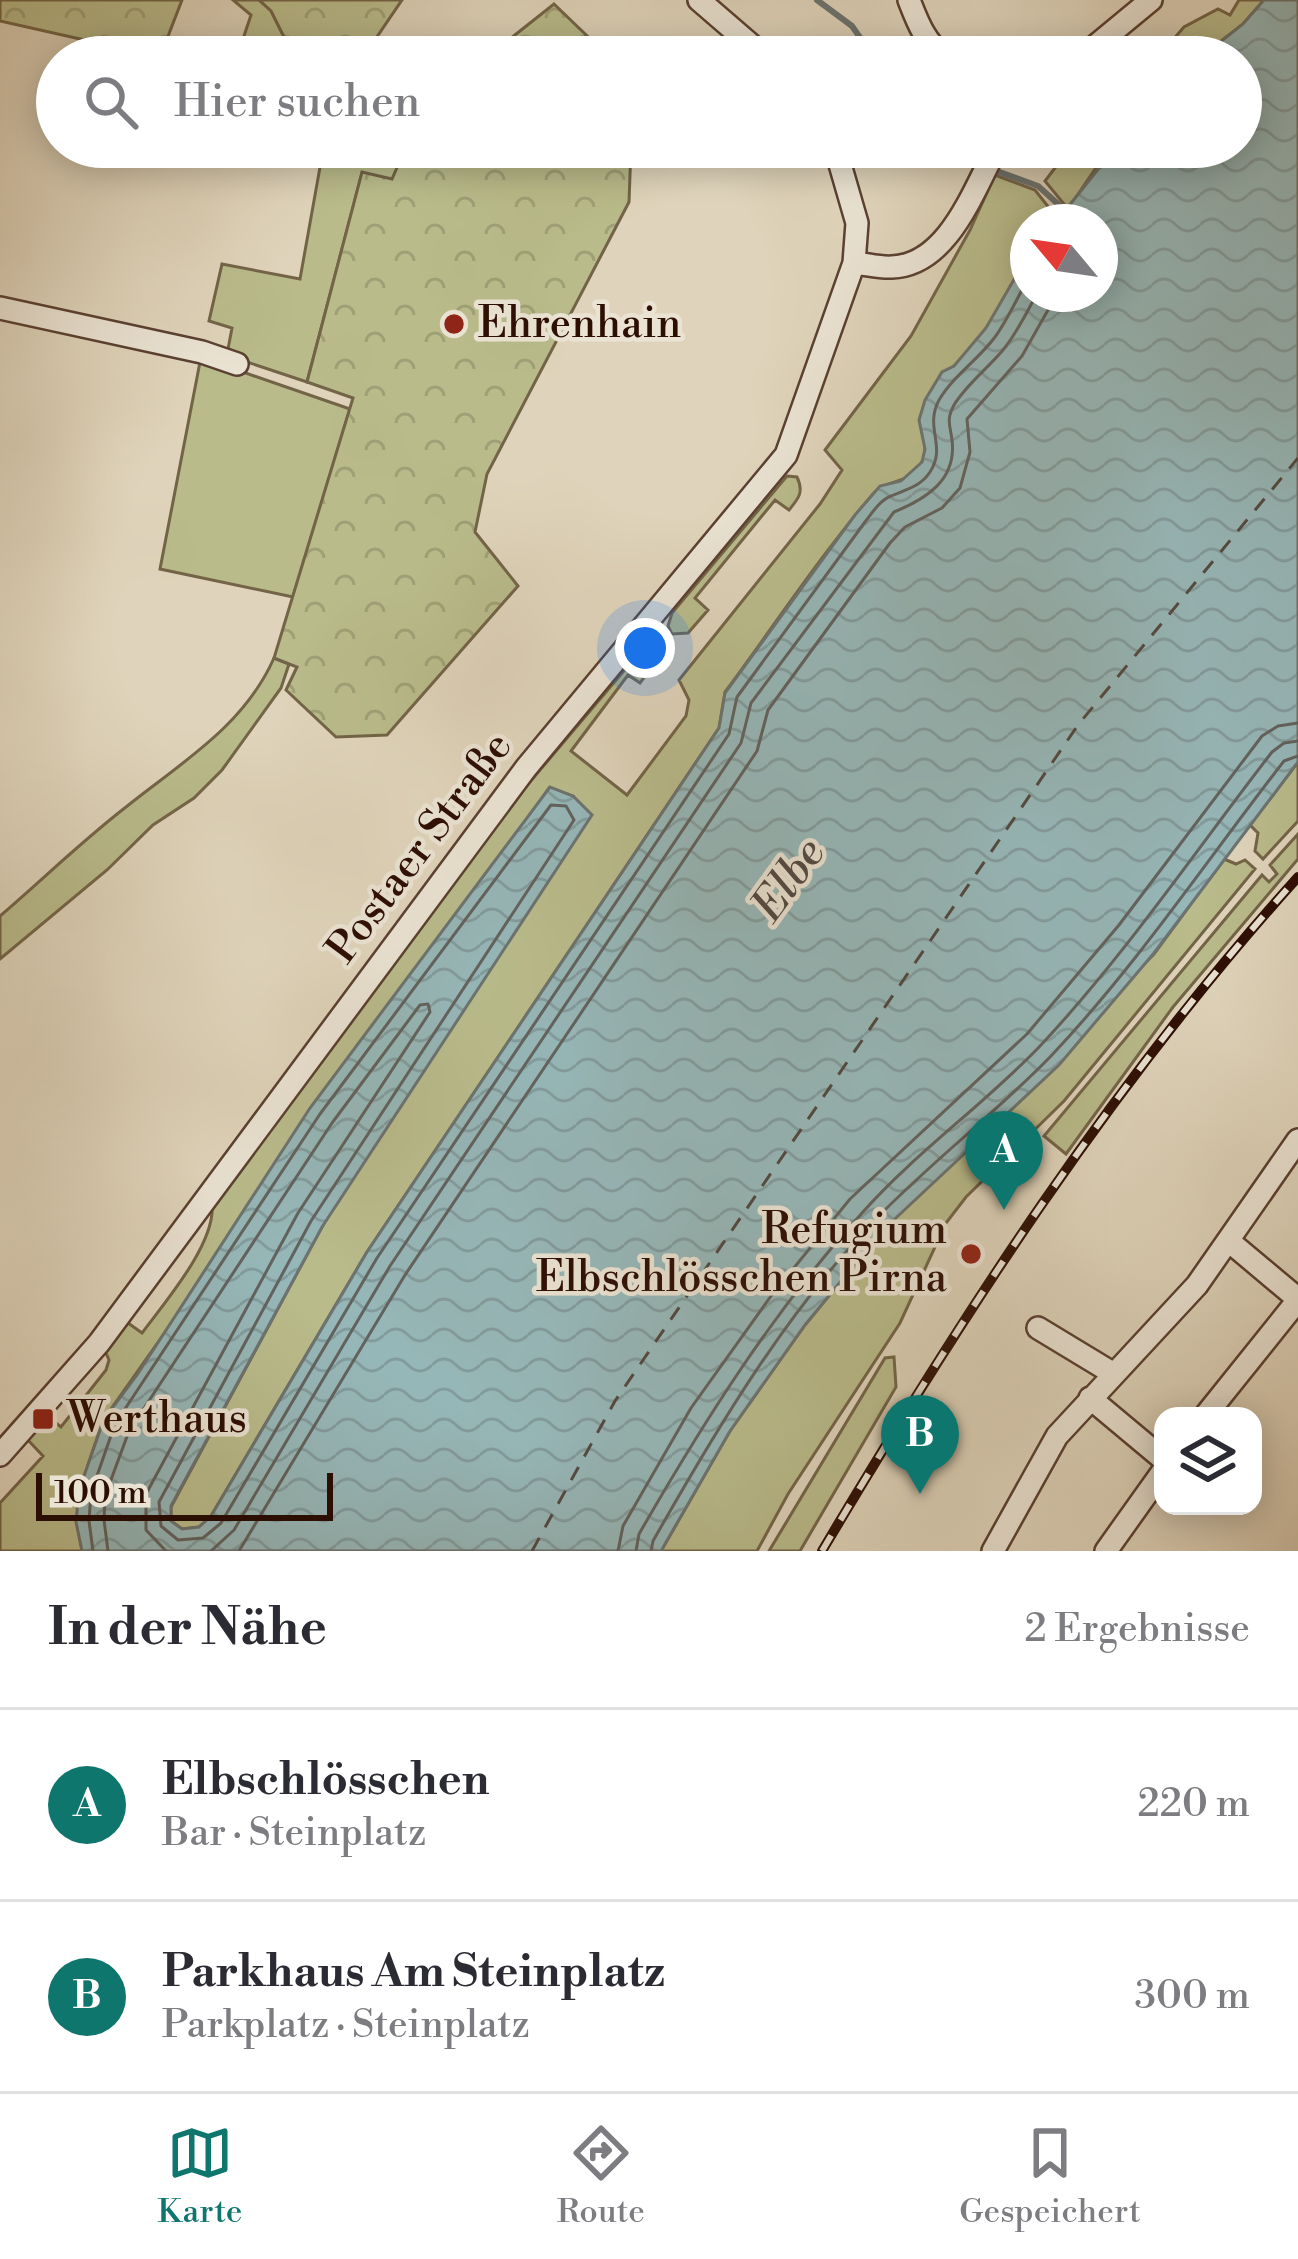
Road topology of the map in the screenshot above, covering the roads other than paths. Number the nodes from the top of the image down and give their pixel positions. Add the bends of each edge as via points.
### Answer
1 (699, 0) edge
2 (909, 0) edge
3 (1151, 0) edge
4 (741, 36) edge
5 (926, 36) edge
6 (1107, 36) edge
7 (841, 168) edge
8 (985, 168) edge
9 (854, 262) junction
10 (0, 308) edge
11 (237, 364) dead end
12 (1298, 1140) edge
13 (1230, 1242) junction
14 (1298, 1300) edge
15 (1038, 1328) dead end
16 (1114, 1374) junction
17 (1090, 1398) junction
18 (1211, 1407) edge
19 (1154, 1451) edge
20 (0, 1455) edge
21 (1154, 1484) edge
22 (993, 1551) edge
23 (1106, 1551) edge

1 - 4 street
2 - 5 street
3 - 6 street
7 - 9 street, Postaer Straße via 857,223
8 - 9 street via 933,250 893,268
9 - 20 street, Postaer Straße via 786,454 526,768 99,1342
10 - 11 street
12 - 13 street
13 - 14 street
13 - 16 street
14 - 18 street
15 - 16 street
16 - 17 street
17 - 19 street
17 - 22 street via 1058,1436
21 - 23 street

